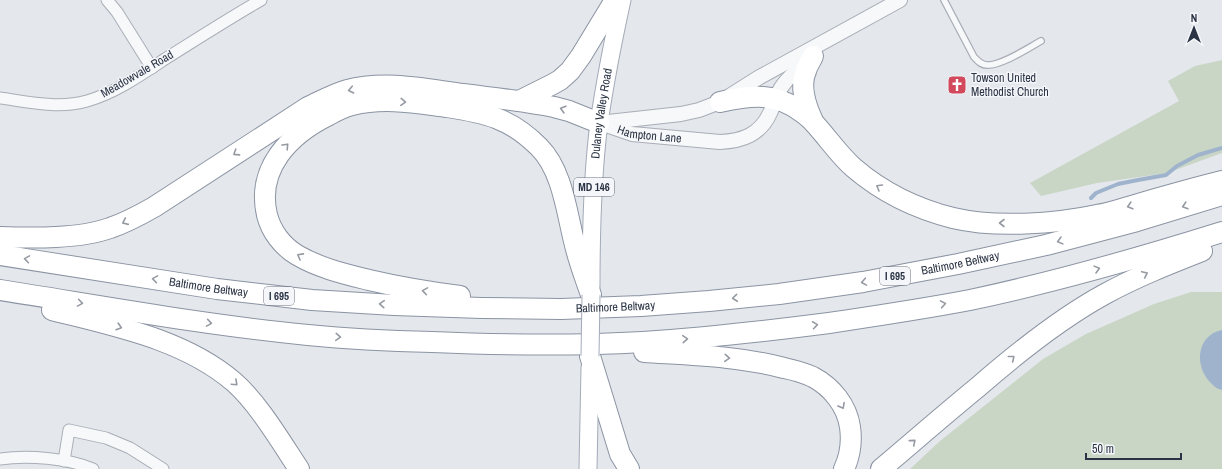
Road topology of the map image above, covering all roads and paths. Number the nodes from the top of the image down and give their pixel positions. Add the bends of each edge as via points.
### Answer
1 (107, 0) edge
2 (261, 0) edge
3 (615, 0) edge
4 (622, 0) edge
5 (900, 0) edge
6 (944, 0) edge
7 (850, 28) junction
8 (1041, 41) dead end
9 (813, 56) junction
10 (152, 68) junction
11 (0, 98) edge
12 (775, 98) junction
13 (519, 101) junction
14 (720, 102) junction
15 (813, 121) junction
16 (599, 123) junction
17 (1222, 181) edge
18 (1222, 194) edge
19 (1222, 232) edge
20 (0, 237) edge
21 (1222, 243) edge
22 (584, 251) junction
23 (0, 255) edge
24 (0, 290) edge
25 (591, 295) joint
26 (0, 296) edge
27 (560, 309) junction
28 (562, 345) junction
29 (590, 356) joint
30 (597, 404) junction
31 (0, 459) edge
32 (64, 460) junction
33 (93, 469) edge
34 (163, 469) edge
35 (300, 469) edge
36 (588, 469) edge
37 (629, 469) edge
38 (844, 469) edge
39 (881, 469) edge

1 - 10 street
2 - 10 street, Meadowvale Road
3 - 13 highway via 570,71 549,87
4 - 16 main road, Dulaney Valley Road / MD 146
5 - 7 street, Hampton Lane
6 - 8 lane via 974,57 981,64 1002,62
7 - 9 street, Hampton Lane
7 - 14 street, Hampton Lane via 758,78
9 - 12 street, Hampton Lane via 783,85
9 - 15 highway via 804,80 806,104
10 - 11 street, Meadowvale Road via 111,92 87,101 41,104
12 - 14 highway via 742,97
12 - 15 highway via 794,106
12 - 16 street, Hampton Lane via 770,114 754,134 732,141 632,134
16 -> 13 highway via 554,107
13 -> 20 highway via 391,85 348,90 308,107 154,207 109,229 87,234
14 - 16 street, Hampton Lane via 681,114
17 -> 15 highway via 1097,215 1061,221 984,223 924,210 875,184 853,167
16 - 22 main road, Dulaney Valley Road / MD 146
18 -> 27 highway, Baltimore Beltway / I 695 via 1137,221 1046,245 863,282 710,301
28 -> 19 highway via 715,336 882,315 968,300 1055,280 1150,255
39 -> 21 highway via 1033,341 1070,316 1149,272
22 - 25 highway
27 -> 22 highway via 424,291 318,266 296,254 281,242 273,231 264,204 268,176 273,163 282,149 315,121 352,105 388,100 478,112 513,126 540,148 557,176
27 -> 23 highway, Baltimore Beltway / I 695 via 312,300 217,289
24 -> 28 highway via 309,335 392,341
25 - 29 main road, bridge
26 -> 35 highway via 133,332 200,358 234,382
28 -> 38 highway via 737,359 773,365 813,378 837,396 845,409 851,435 850,450
29 - 30 highway
30 - 36 main road
30 - 37 highway
31 - 32 street
32 - 33 street
32 - 34 street via 69,430 112,440

